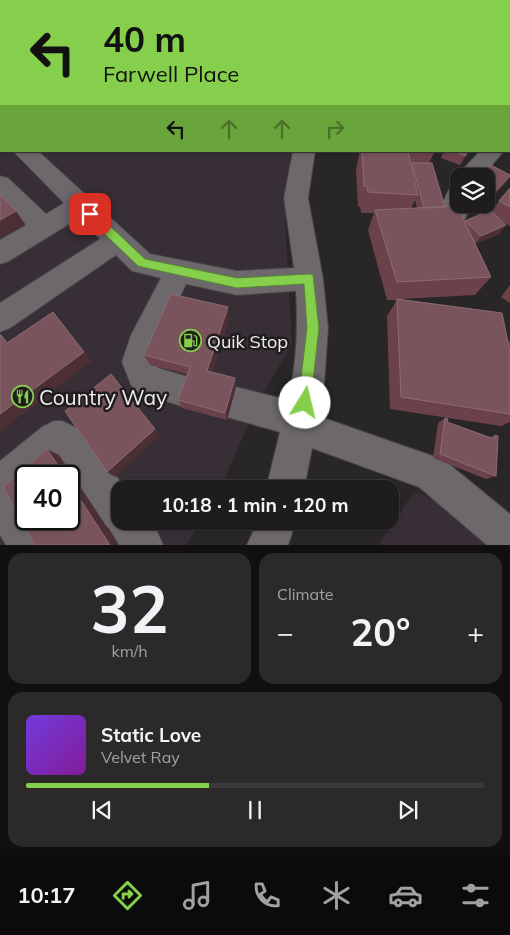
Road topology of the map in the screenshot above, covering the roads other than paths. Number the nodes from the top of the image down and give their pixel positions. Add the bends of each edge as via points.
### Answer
1 (25, 152) edge
2 (304, 152) edge
3 (492, 152) edge
4 (477, 168) edge
5 (0, 184) edge
6 (81, 205) junction
7 (44, 227) junction
8 (118, 240) junction
9 (0, 253) edge
10 (179, 270) junction
11 (309, 279) junction
12 (0, 319) edge
13 (187, 392) edge
14 (232, 403) edge
15 (301, 424) junction
16 (287, 480) edge
17 (111, 508) edge
18 (130, 530) edge
19 (275, 530) edge
20 (510, 539) edge
21 (28, 545) edge
22 (143, 545) edge
23 (267, 545) edge

1 - 6 street
2 - 11 street via 296,198
3 - 4 street
5 - 7 street
6 - 7 street
6 - 8 street
7 - 9 street
8 - 10 street via 142,263
8 - 12 street
10 - 11 street via 237,283
10 - 13 street via 142,344 138,362 142,374 149,381
11 - 15 street via 313,328
14 - 15 street
15 - 16 street
15 - 20 street via 431,473
17 - 21 street via 69,442 54,439 8,478 2,492
18 - 22 street
19 - 23 street

